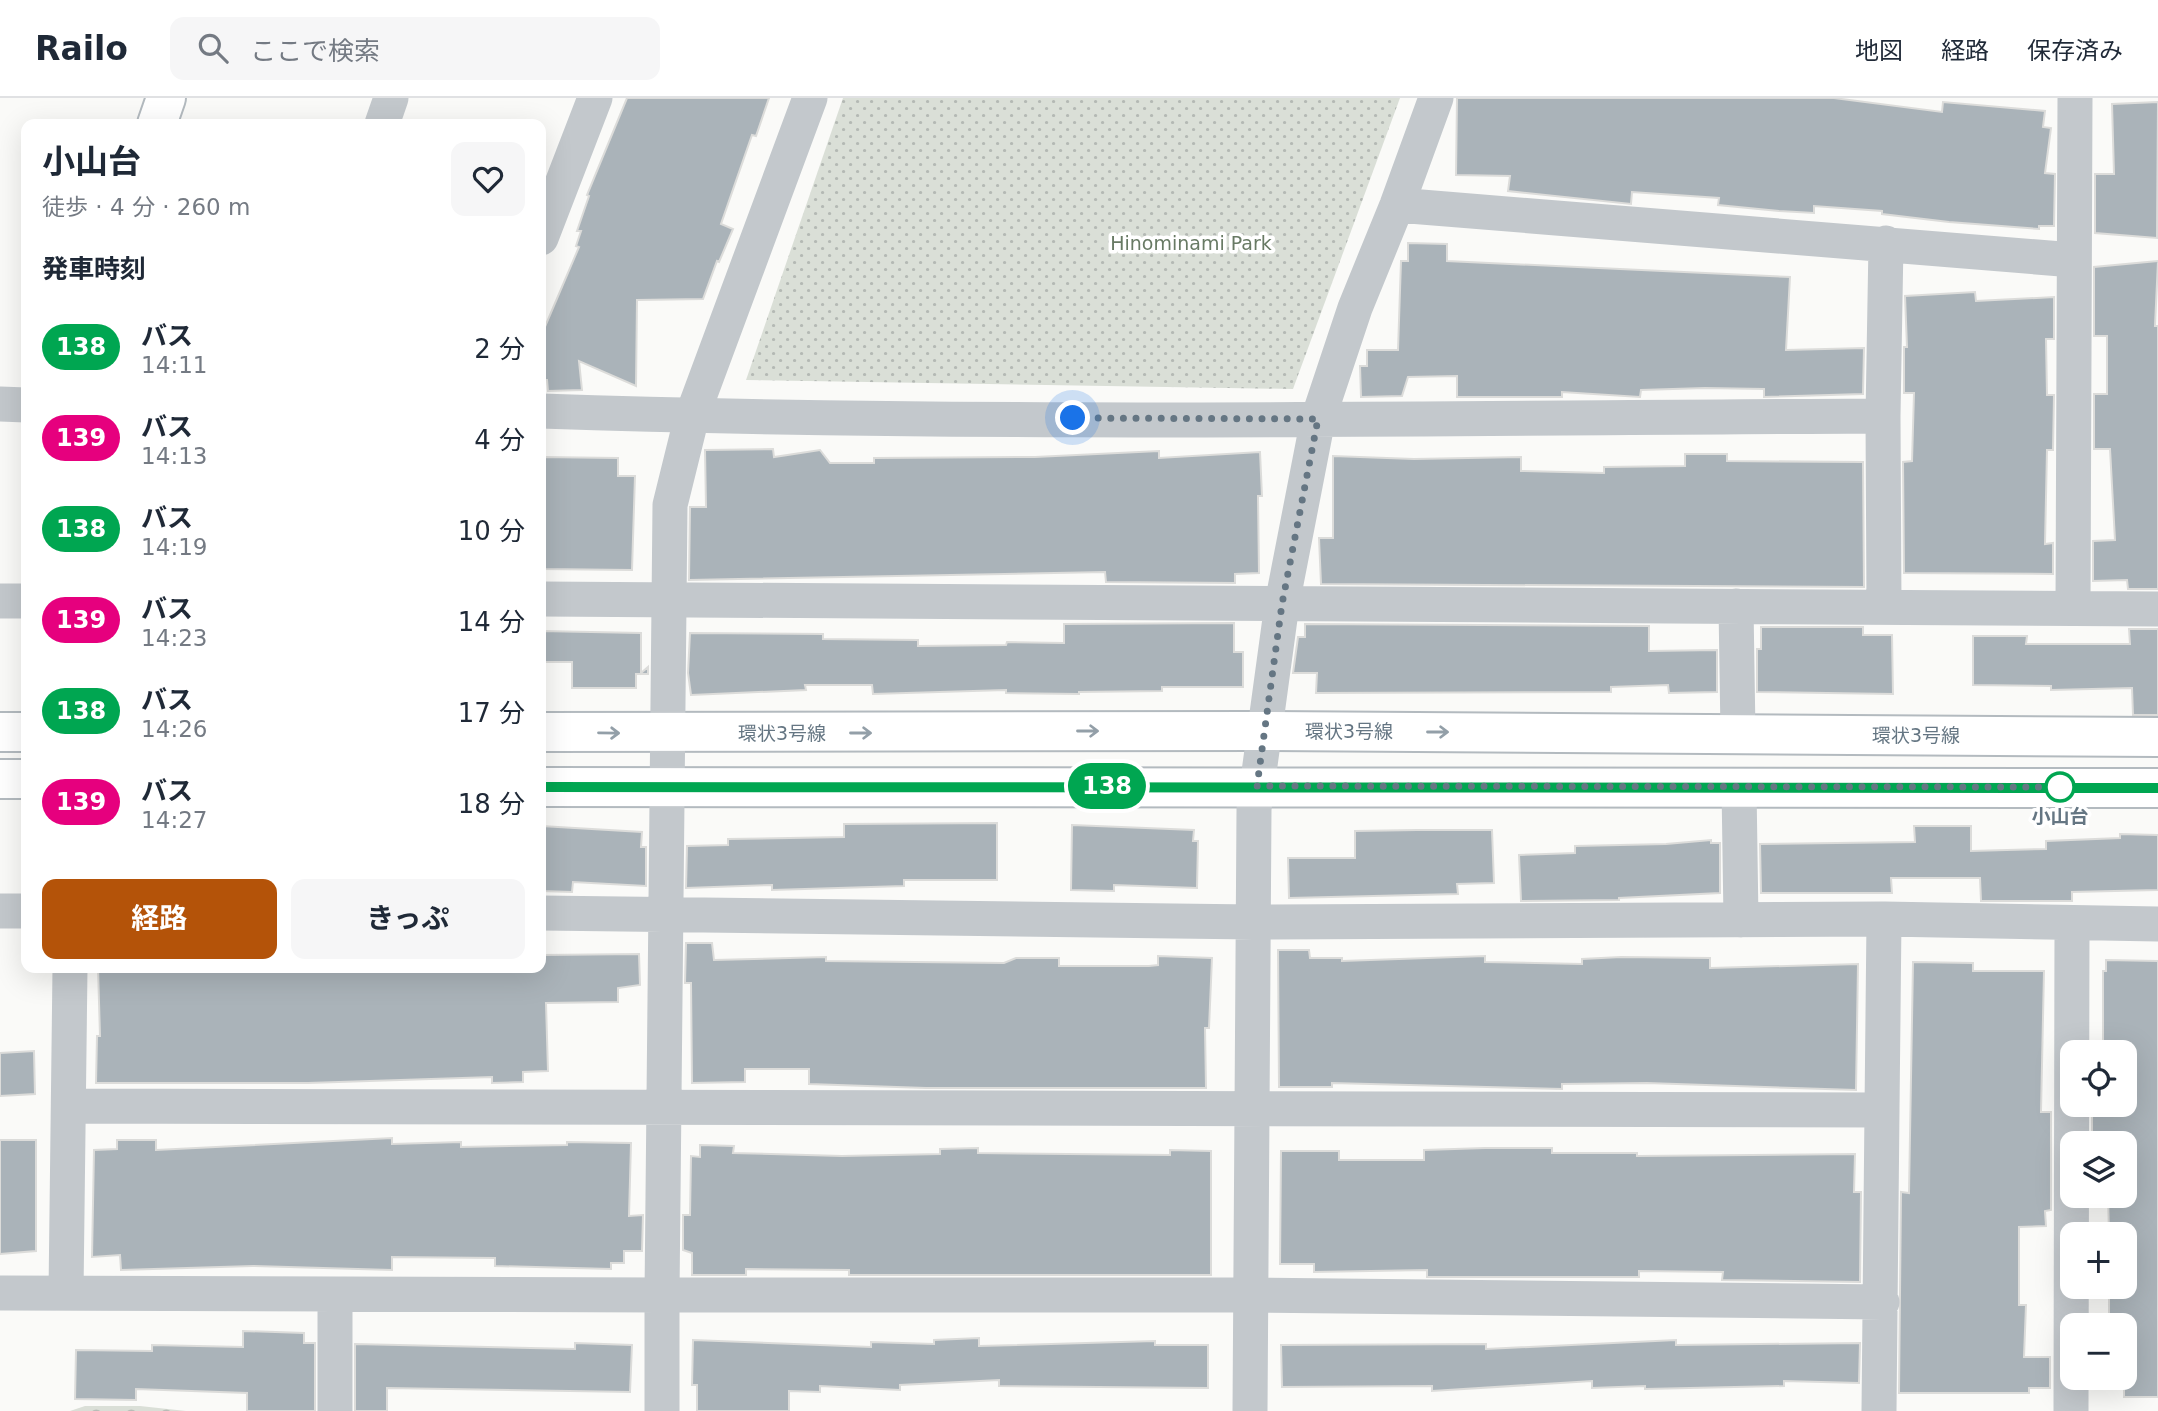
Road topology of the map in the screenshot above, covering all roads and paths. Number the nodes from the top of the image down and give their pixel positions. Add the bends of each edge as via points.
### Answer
1 (166, 98) edge
2 (391, 98) edge
3 (595, 98) edge
4 (810, 98) edge
5 (1436, 98) edge
6 (2075, 98) edge
7 (159, 119) edge
8 (384, 119) edge
9 (1397, 205) junction
10 (546, 225) edge
11 (1886, 243) junction
12 (2074, 260) junction
13 (0, 404) edge
14 (21, 405) edge
15 (546, 411) edge
16 (692, 416) junction
17 (1883, 416) junction
18 (1318, 419) junction
19 (546, 599) edge
20 (668, 599) junction
21 (0, 601) edge
22 (21, 601) edge
23 (1282, 604) junction
24 (1735, 606) junction
25 (1884, 607) junction
26 (2073, 607) junction
27 (2158, 609) edge
28 (1264, 730) junction
29 (0, 732) edge
30 (21, 732) edge
31 (546, 733) edge
32 (668, 734) junction
33 (1738, 734) junction
34 (2158, 737) edge
35 (0, 779) edge
36 (21, 779) edge
37 (1257, 786) junction
38 (546, 787) edge
39 (1739, 787) junction
40 (668, 788) junction
41 (2158, 788) edge
42 (0, 911) edge
43 (21, 911) edge
44 (546, 913) edge
45 (666, 913) junction
46 (1884, 919) junction
47 (1741, 920) junction
48 (1254, 922) junction
49 (2072, 924) junction
50 (2158, 924) edge
51 (70, 973) edge
52 (665, 1105) junction
53 (69, 1106) junction
54 (1252, 1109) junction
55 (1882, 1110) junction
56 (0, 1293) edge
57 (66, 1293) junction
58 (335, 1295) junction
59 (662, 1295) junction
60 (1250, 1295) junction
61 (1882, 1301) junction
62 (335, 1411) edge
63 (662, 1411) edge
64 (1250, 1411) edge
65 (1879, 1411) edge
66 (2071, 1411) edge

1 - 7 street
2 - 8 street
3 - 10 street
4 - 16 street
5 - 9 street
6 - 12 street
9 - 11 street
9 - 18 street via 1355,308
11 - 12 street
11 - 17 street
12 - 26 street
13 - 14 street
15 - 16 street
16 - 18 street
16 - 20 street via 670,505
17 - 18 street
17 - 25 street
18 - 23 street
19 - 20 street
20 - 23 street
20 - 32 street
21 - 22 street
23 - 24 street
23 - 28 street
24 - 25 street
24 - 33 street
25 - 26 street
26 - 27 street
32 -> 28 street, 環状3号線
28 -> 33 street, 環状3号線
28 - 37 street
29 - 30 street
31 -> 32 street, 環状3号線
32 - 40 street
33 - 34 street, 環状3号線
35 - 36 street
37 - 39 street
37 - 40 street
37 - 48 street
38 - 40 street
39 - 41 street
39 - 47 street
40 - 45 street
42 - 43 street
44 - 45 street
45 - 48 street
45 - 52 street
46 - 47 street
46 - 49 street
46 - 55 street
47 - 48 street
48 - 54 street
49 - 50 street
49 - 66 street
51 - 53 street
52 - 53 street
52 - 54 street
52 - 59 street
53 - 57 street
54 - 55 street
54 - 60 street
55 - 61 street
56 - 57 street
57 - 58 street
58 - 59 street
58 - 62 street
59 - 60 street
59 - 63 street
60 - 61 street
60 - 64 street
61 - 65 street

